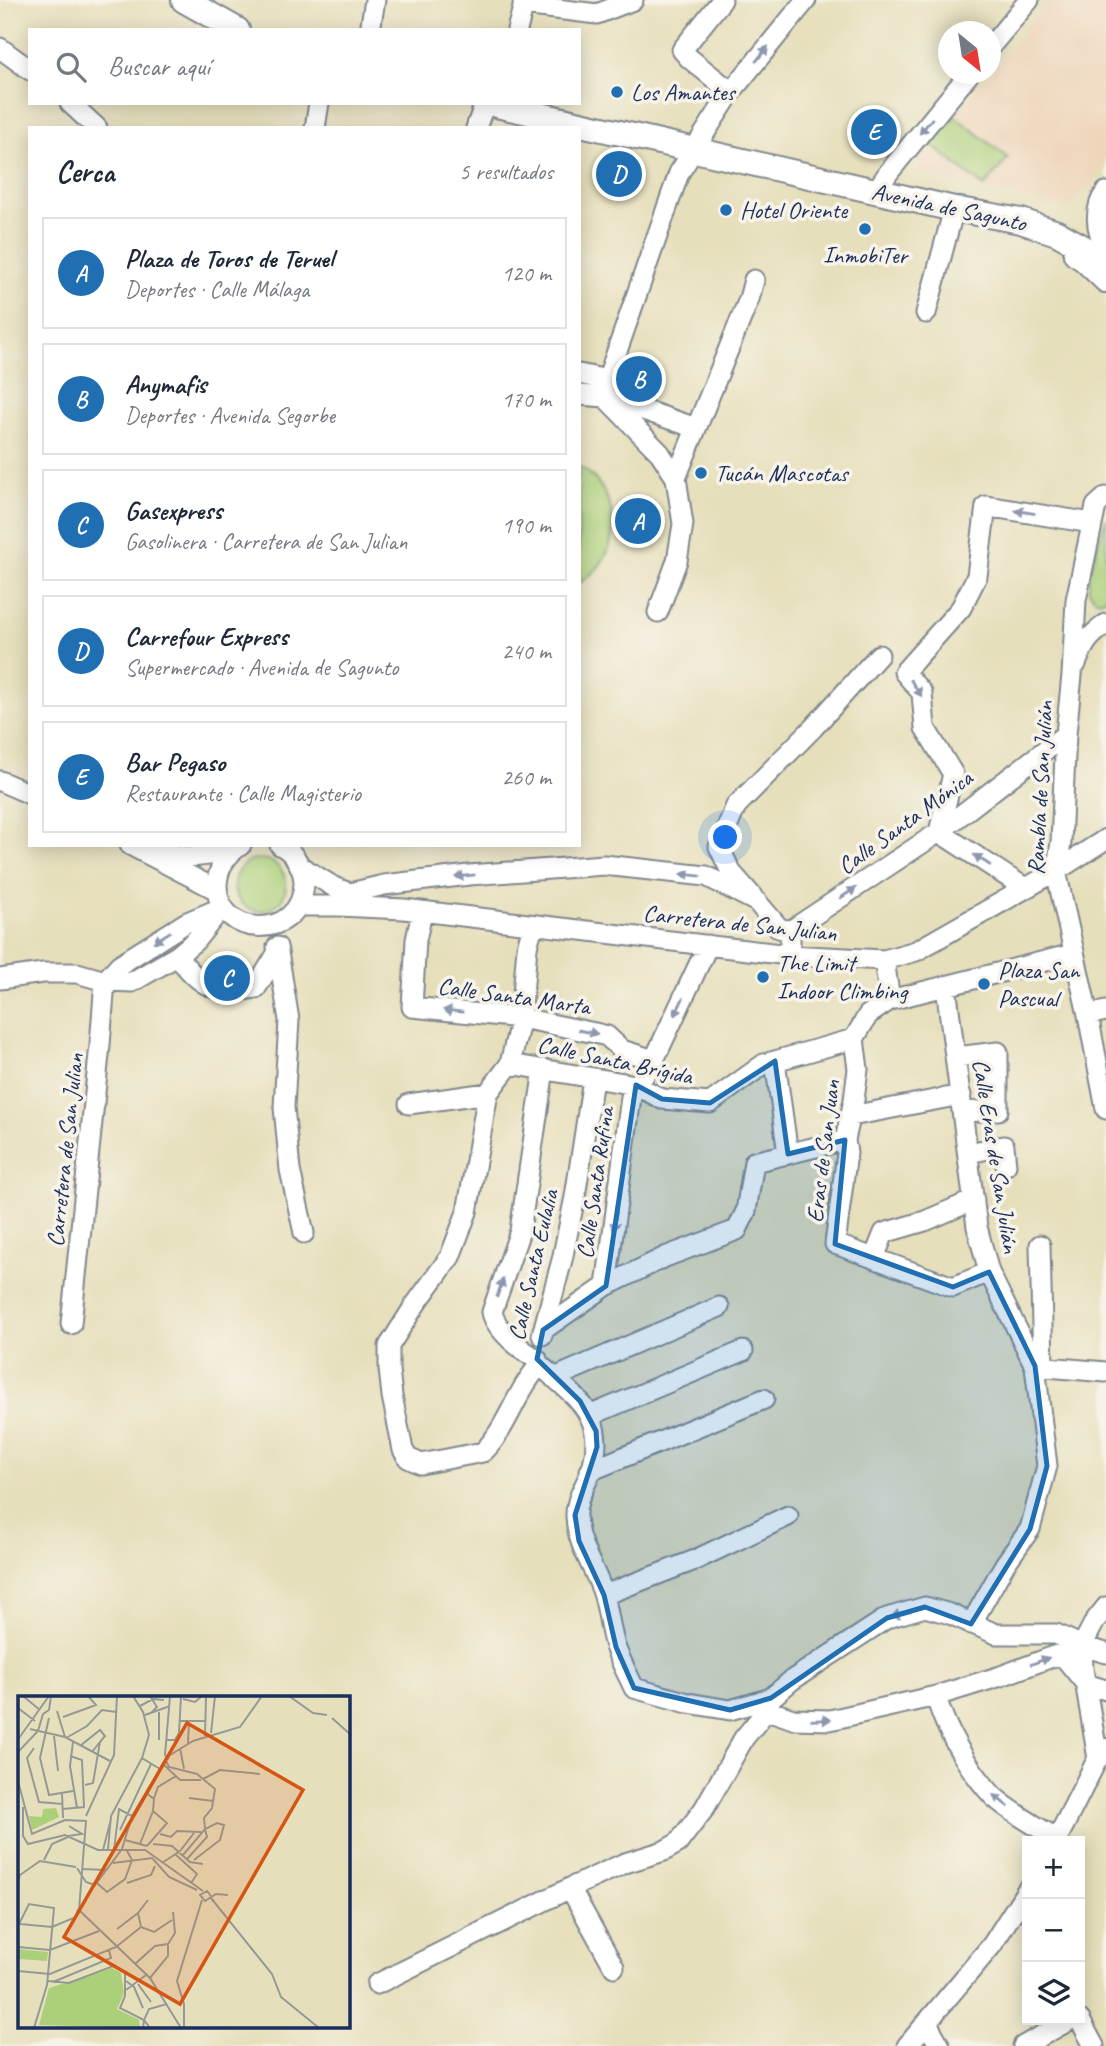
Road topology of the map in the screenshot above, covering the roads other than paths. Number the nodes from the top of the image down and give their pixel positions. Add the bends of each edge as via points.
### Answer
1 (184, 0) edge
2 (375, 0) edge
3 (633, 0) edge
4 (722, 0) edge
5 (806, 0) edge
6 (1029, 0) edge
7 (524, 3) edge
8 (233, 28) edge
9 (370, 28) edge
10 (518, 28) edge
11 (1001, 34) edge
12 (0, 48) edge
13 (28, 69) edge
14 (961, 84) edge
15 (731, 92) junction
16 (72, 105) edge
17 (319, 105) edge
18 (493, 105) edge
19 (498, 105) edge
20 (95, 126) edge
21 (315, 126) edge
22 (478, 126) edge
23 (694, 149) junction
24 (875, 192) junction
25 (1106, 192) edge
26 (954, 209) junction
27 (982, 216) junction
28 (1106, 246) edge
29 (1106, 260) edge
30 (754, 280) dead end
31 (1106, 280) edge
32 (926, 313) dead end
33 (581, 376) edge
34 (597, 392) edge
35 (696, 428) junction
36 (676, 478) junction
37 (1106, 497) edge
38 (1092, 523) junction
39 (1076, 600) junction
40 (658, 612) dead end
41 (1106, 622) edge
42 (879, 655) dead end
43 (1072, 675) junction
44 (1066, 734) junction
45 (0, 781) edge
46 (28, 793) edge
47 (939, 832) junction
48 (1106, 839) edge
49 (133, 847) edge
50 (152, 847) edge
51 (283, 847) edge
52 (237, 848) edge
53 (300, 866) junction
54 (1056, 871) junction
55 (1025, 888) junction
56 (350, 894) junction
57 (220, 899) junction
58 (757, 902) junction
59 (298, 906) junction
60 (382, 907) junction
61 (422, 912) junction
62 (275, 925) junction
63 (533, 925) junction
64 (790, 931) junction
65 (708, 945) junction
66 (278, 952) junction
67 (1073, 954) junction
68 (789, 955) junction
69 (177, 956) junction
70 (884, 960) junction
71 (0, 978) edge
72 (105, 981) junction
73 (946, 986) junction
74 (890, 1000) junction
75 (1097, 1013) edge
76 (521, 1018) junction
77 (854, 1039) junction
78 (956, 1057) junction
79 (654, 1060) junction
80 (775, 1061) junction
81 (510, 1064) junction
82 (544, 1069) junction
83 (593, 1079) junction
84 (636, 1085) junction
85 (488, 1093) junction
86 (962, 1103) junction
87 (409, 1104) dead end
88 (1106, 1109) edge
89 (851, 1116) junction
90 (845, 1140) junction
91 (968, 1153) junction
92 (788, 1154) junction
93 (1006, 1165) dead end
94 (974, 1200) junction
95 (304, 1233) dead end
96 (1040, 1245) dead end
97 (874, 1258) junction
98 (989, 1272) junction
99 (606, 1286) junction
100 (719, 1307) dead end
101 (71, 1324) dead end
102 (543, 1330) junction
103 (743, 1351) dead end
104 (1039, 1366) junction
105 (544, 1367) junction
106 (1106, 1372) edge
107 (764, 1399) dead end
108 (590, 1416) junction
109 (590, 1471) junction
110 (788, 1516) dead end
111 (604, 1595) junction
112 (1106, 1606) edge
113 (971, 1624) junction
114 (1082, 1646) junction
115 (1106, 1653) edge
116 (1086, 1684) junction
117 (1106, 1690) edge
118 (936, 1696) junction
119 (769, 1704) junction
120 (1098, 1715) edge
121 (1102, 1750) edge
122 (1051, 1836) edge
123 (1059, 1836) edge
124 (570, 1888) junction
125 (1022, 1899) edge
126 (1017, 1908) junction
127 (1022, 1918) edge
128 (614, 1967) dead end
129 (377, 1984) dead end
130 (927, 2023) junction
131 (1061, 2025) edge
132 (1083, 2025) edge
133 (907, 2046) edge
134 (940, 2046) edge
135 (1023, 2046) edge
136 (1094, 2046) edge

1 - 8 main road
2 - 9 street
3 - 7 street via 597,14
4 - 15 street via 682,50
15 -> 5 street
6 - 11 street
7 - 10 street
12 - 13 street
14 -> 24 street
15 - 23 street
16 - 20 street
17 - 21 street
18 - 22 street
19 - 23 main road, Avenida de Sagunto
23 - 24 main road, Avenida de Sagunto
23 - 34 street via 679,173
24 - 26 main road, Avenida de Sagunto
25 - 28 street via 1097,213
26 - 27 main road, Avenida de Sagunto
26 - 32 street
27 - 29 main road, Avenida de Sagunto via 1021,221 1057,233
27 - 31 main road via 1054,242 1084,259
30 - 35 street
33 - 34 street
34 - 35 street
34 - 36 street via 660,453
35 - 36 street
36 - 40 street via 683,524 677,561
37 - 38 street via 1096,506
38 - 39 street
38 -> 47 street via 986,506 977,576 961,608 904,672 922,693 925,728 953,774
39 - 41 street via 1087,614
39 - 43 street
41 - 43 street via 1082,647
42 - 58 street via 736,806 719,847 731,872
43 - 44 street, Rambla de San Julián
44 - 47 street, Calle Santa Mónica
44 - 54 street, Rambla de San Julián
45 - 46 street
55 -> 47 street
64 -> 47 street, Calle Santa Mónica
48 - 54 street, Carretera de San Julian
49 - 57 street
50 - 52 street via 176,856 200,857
51 - 53 street, Carretera de San Julian
52 - 57 street via 220,869
53 - 56 street, Carretera de San Julian
53 - 59 street via 304,879
54 - 55 street, Carretera de San Julian
54 - 67 street, Rambla de San Julián
55 - 70 street, Carretera de San Julian via 916,951
58 -> 56 street via 706,876 604,865 469,875 384,885
56 - 60 street, Carretera de San Julian
57 - 62 street via 233,918 246,925
57 - 69 street via 195,941
57 -> 72 street via 119,965
58 - 64 street via 779,928
59 - 60 street, Carretera de San Julian
59 - 62 street
60 - 61 street, Carretera de San Julian
61 - 63 street, Carretera de San Julian
76 -> 61 street, Calle Santa Marta via 412,1007
62 - 66 street
63 - 65 street, Carretera de San Julian
63 - 76 street
64 - 68 street
65 - 68 street, Carretera de San Julian
65 -> 79 street, Calle Santa Rufina
66 - 69 street via 256,988 236,991 216,990 197,979
66 - 95 street via 289,1020 284,1107 290,1170
67 - 73 street
67 - 75 street, Rambla de San Julián
68 - 70 street, Carretera de San Julian
69 - 72 street via 132,982
70 - 74 street
71 - 72 street via 77,973
72 - 101 street, Carretera de San Julian
73 - 74 street
73 - 78 street, Calle Eras de San Julián
74 - 77 street via 869,1015
75 - 88 street, Rambla de San Julián
76 -> 79 street, Calle Santa Marta via 607,1036 622,1050
76 - 81 street
77 - 80 street, Calle Santa Brígida
77 - 89 street, Eras de San Juan via 858,1069
78 - 86 street, Calle Eras de San Julián
78 - 86 street via 998,1052 999,1110
79 - 84 street, Calle Santa Rufina
80 - 84 street, Calle Santa Brígida via 710,1103 662,1099
80 - 92 street
81 - 82 street, Calle Santa Brígida
81 - 85 street, Calle Santa Brígida
82 - 83 street, Calle Santa Brígida
105 -> 82 street via 517,1346 492,1312 520,1231
83 - 84 street, Calle Santa Brígida
83 - 102 street, Calle Santa Eulalia via 575,1197
84 -> 99 street, Calle Santa Rufina
85 - 87 street
85 - 105 street, Calle Santa Eulalia via 467,1212 450,1257 389,1346 393,1396 408,1458 421,1464 483,1452 526,1382
86 - 89 street
86 - 91 street, Calle Eras de San Julián
89 - 90 street, Eras de San Juan
90 - 92 street
90 - 97 street, Eras de San Juan via 835,1244
91 - 93 street via 1004,1146
91 - 94 street, Calle Eras de San Julián
92 - 99 street via 754,1162 746,1212 737,1230
94 - 97 street via 884,1233
94 - 98 street, Calle Eras de San Julián
96 - 104 street
97 - 98 street, Eras de San Juan via 953,1286
98 - 104 street, Calle Eras de San Julián
99 - 102 street, Calle Santa Rufina
100 - 105 street
102 - 105 street, Calle Santa Eulalia
103 - 108 street
104 - 106 street
104 - 113 street, Calle Eras de San Julián via 1047,1466 1030,1529
105 - 108 street
107 - 109 street
108 - 109 street via 597,1447
109 - 111 street via 575,1515 579,1541
110 - 111 street via 695,1560
111 - 119 street via 616,1647 634,1688 730,1710
112 - 114 street
113 - 114 street via 996,1634 1056,1634
113 -> 119 street via 925,1607 887,1618 792,1680
114 - 115 street
114 - 116 street
116 - 117 street
118 -> 116 street via 1057,1655 1064,1657
116 - 120 street
119 -> 118 street via 793,1719 830,1720
122 -> 118 street via 994,1797 947,1728
119 - 124 street via 678,1843
120 - 121 street
121 - 123 street
124 - 128 street
124 - 129 street
125 - 126 street
126 - 127 street
126 - 130 street
130 - 133 street
130 - 134 street
131 - 135 street
132 - 136 street

